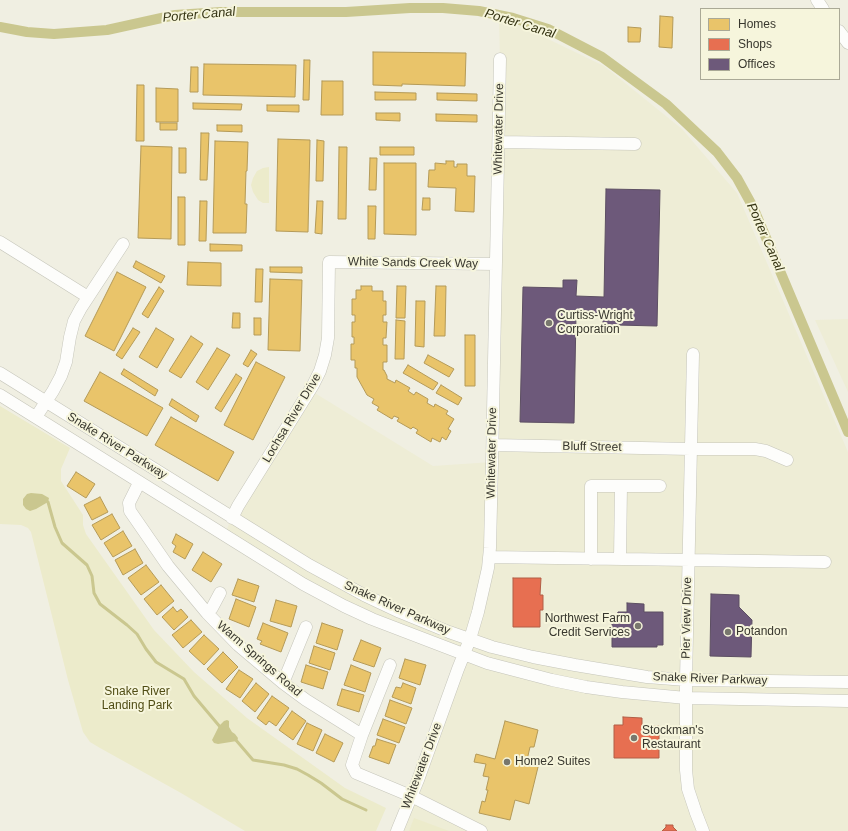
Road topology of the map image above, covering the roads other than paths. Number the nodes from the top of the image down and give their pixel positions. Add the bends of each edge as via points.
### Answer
1 (840, 32) edge
2 (848, 44) edge
3 (500, 59) dead end
4 (499, 142) junction
5 (635, 144) dead end
6 (0, 242) edge
7 (123, 244) dead end
8 (329, 262) joint
9 (496, 264) junction
10 (88, 297) junction
11 (693, 354) dead end
12 (0, 373) edge
13 (0, 395) edge
14 (46, 402) junction
15 (36, 417) junction
16 (493, 445) junction
17 (691, 449) junction
18 (787, 460) dead end
19 (139, 483) junction
20 (621, 486) junction
21 (660, 486) dead end
22 (232, 518) junction
23 (489, 558) junction
24 (591, 559) junction
25 (620, 559) junction
26 (689, 560) junction
27 (825, 562) dead end
28 (220, 593) dead end
29 (207, 613) junction
30 (306, 626) dead end
31 (470, 639) junction
32 (464, 654) junction
33 (390, 665) dead end
34 (686, 680) junction
35 (848, 682) edge
36 (283, 683) junction
37 (686, 698) junction
38 (848, 701) edge
39 (362, 735) junction
40 (411, 796) junction
41 (397, 831) edge
42 (481, 831) edge
43 (703, 831) edge

1 - 2 street
3 - 4 street, Whitewater Drive
4 - 5 street
4 - 9 street, Whitewater Drive
6 - 10 street
7 - 10 street
8 - 9 street, White Sands Creek Way
8 - 22 street, Lochsa River Drive via 328,338 320,371
9 - 16 street, Whitewater Drive
10 - 14 street via 74,321 61,376
11 - 17 street, Pier View Drive
12 - 14 street, Snake River Parkway
13 - 15 street, Snake River Parkway
14 - 15 street
14 - 22 street, Snake River Parkway
15 - 19 street, Snake River Parkway
16 - 17 street, Bluff Street
16 - 23 street, Whitewater Drive
17 - 18 street, Bluff Street via 755,449
17 - 26 street, Pier View Drive
19 - 29 street, Warm Springs Road via 129,504 130,511 168,566
19 - 32 street, Snake River Parkway via 303,584 344,606
20 - 21 street
20 - 24 street via 591,486
20 - 25 street
22 - 31 street, Snake River Parkway via 309,566 364,595
23 - 24 street
23 - 31 street, Whitewater Drive
24 - 25 street
25 - 26 street
26 - 27 street
26 - 34 street, Pier View Drive
28 - 29 street
29 - 36 street, Warm Springs Road via 238,645
30 - 36 street
31 - 32 street, Whitewater Drive
31 - 34 street, Snake River Parkway via 492,647 575,665 647,677
32 - 37 street, Snake River Parkway via 487,663 586,687
32 - 40 street, Whitewater Drive
33 - 39 street
34 - 35 street, Snake River Parkway
34 - 37 street, Pier View Drive
36 - 39 street, Warm Springs Road
37 - 38 street, Snake River Parkway
37 - 43 street, Pier View Drive via 688,789
39 - 40 street via 352,765 356,773
40 - 41 street, Whitewater Drive
40 - 42 street

